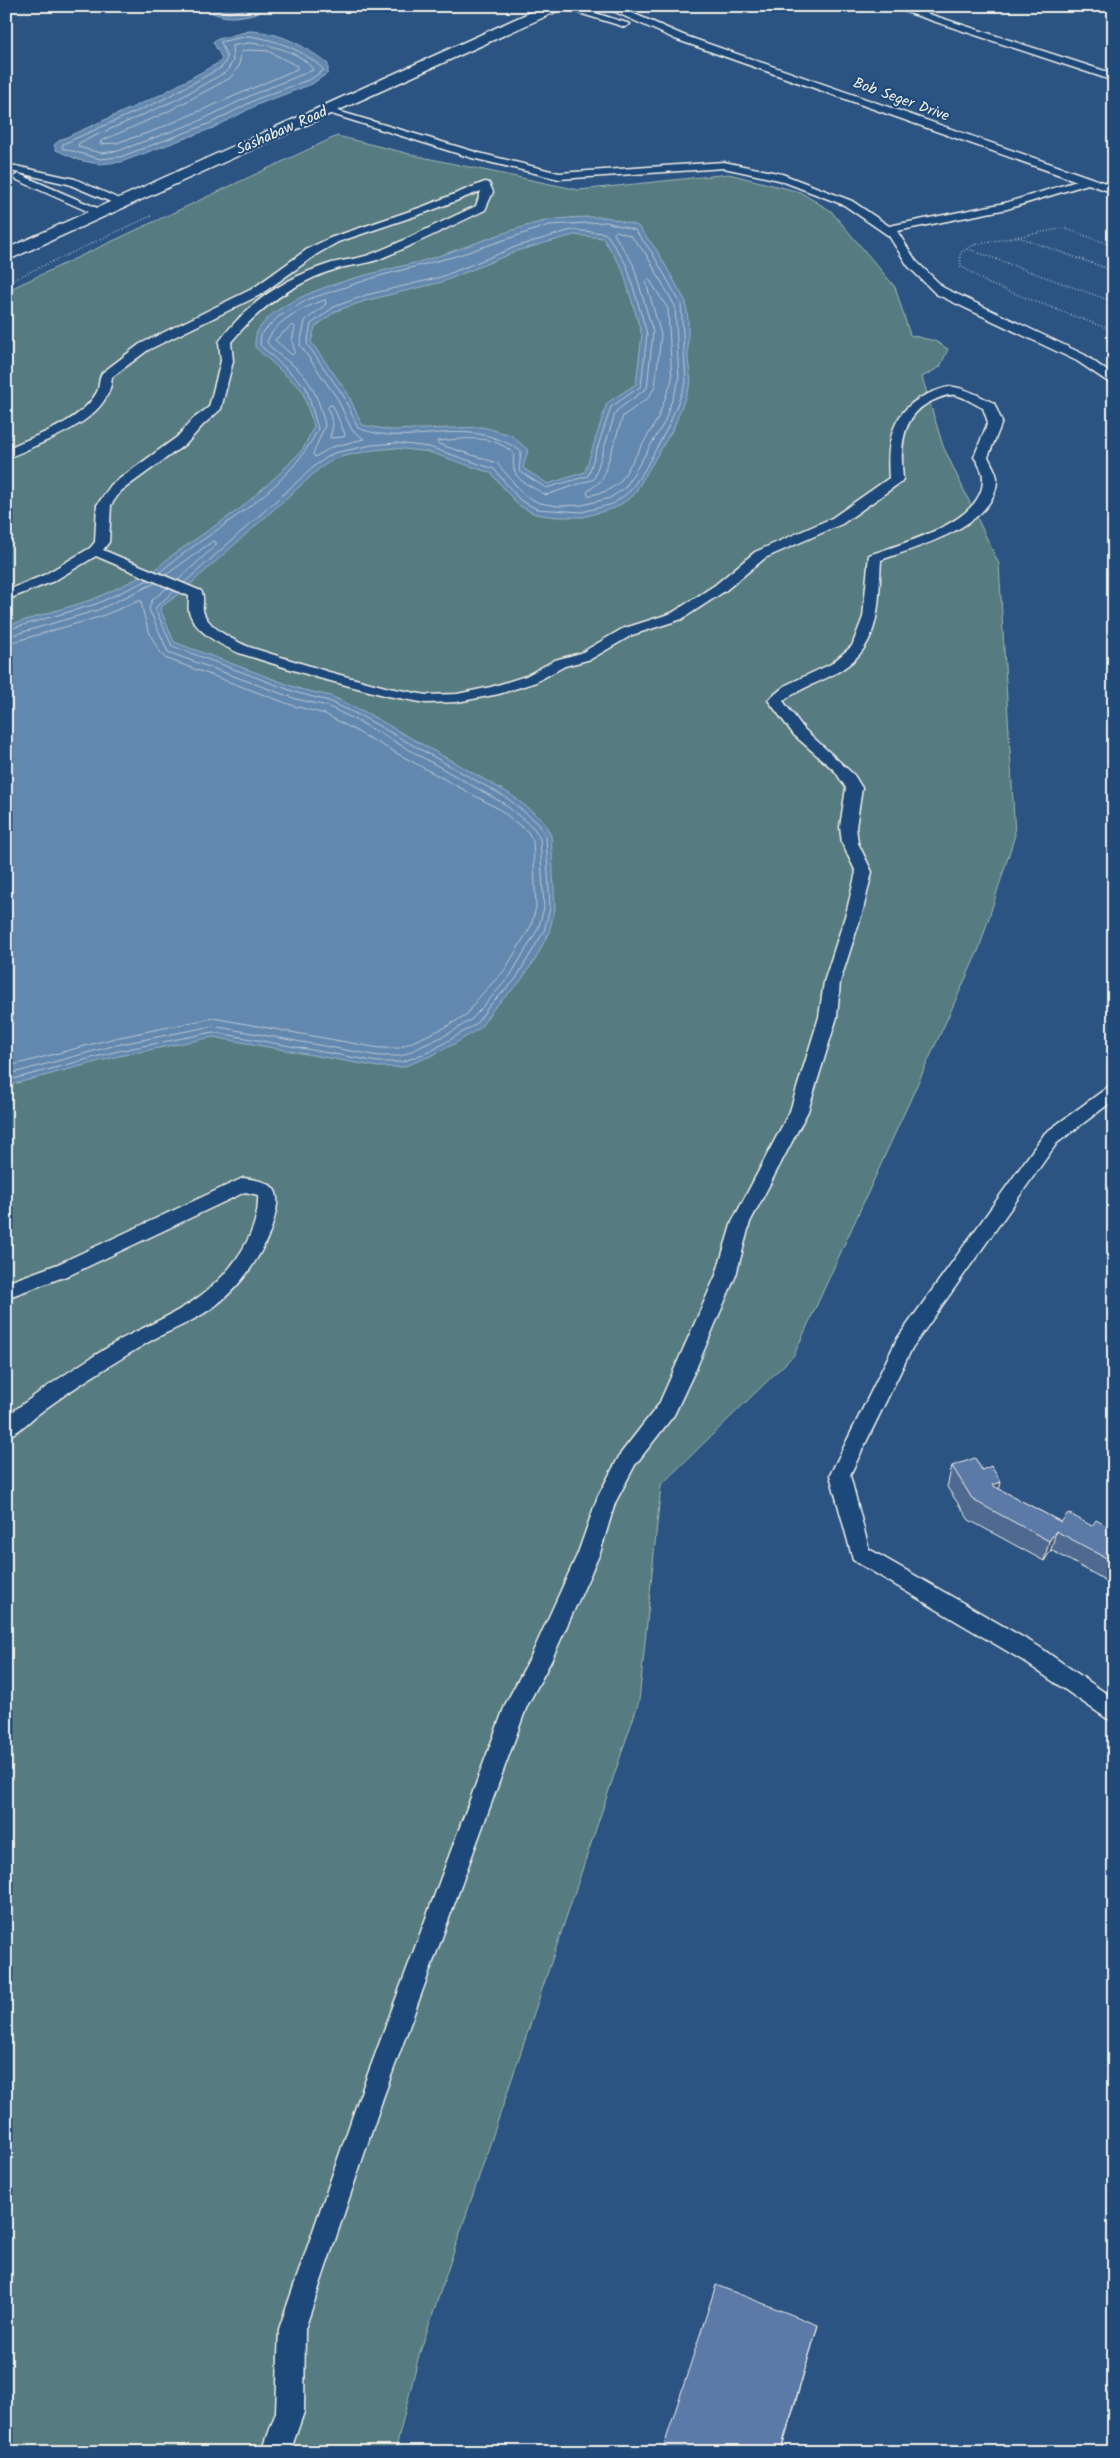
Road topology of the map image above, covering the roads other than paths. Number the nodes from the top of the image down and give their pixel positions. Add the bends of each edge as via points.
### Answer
1 (559, 6) edge
2 (607, 6) edge
3 (893, 6) edge
4 (679, 37) junction
5 (1114, 78) edge
6 (327, 111) junction
7 (6, 167) edge
8 (6, 171) edge
9 (1087, 181) junction
10 (1114, 190) edge
11 (122, 203) junction
12 (100, 213) junction
13 (887, 230) junction
14 (6, 256) edge
15 (1114, 382) edge
16 (6, 454) edge
17 (95, 551) junction
18 (6, 596) edge
19 (1114, 1092) edge
20 (6, 1291) edge
21 (6, 1429) edge
22 (1114, 1711) edge
23 (276, 2452) edge

1 - 4 lane, Bob Seger Drive
1 - 6 main road, Sashabaw Road
2 - 4 lane, Bob Seger Drive
3 - 5 lane
4 - 9 lane, Bob Seger Drive
6 - 11 main road, Sashabaw Road
6 - 13 lane via 476,156 559,176 724,165 782,177 848,203
7 - 11 lane via 66,180
8 - 12 lane
9 - 10 lane, Bob Seger Drive
9 - 13 lane via 1007,206
11 - 12 main road, Sashabaw Road
12 - 14 main road, Sashabaw Road
13 - 15 lane via 912,263 940,291 1081,358
16 - 17 lane via 65,426 87,411 104,390 106,376 125,359 256,292 313,251 334,240 485,185 487,192 482,208 371,258 335,266 289,284 241,322 225,342 227,360 215,409 182,440 116,488 104,505 102,542
17 - 18 lane via 49,578
17 - 23 lane via 196,594 196,612 222,640 268,659 324,676 426,699 457,698 494,691 531,678 560,663 586,656 627,632 677,616 706,598 760,555 837,521 896,479 894,462 899,426 908,411 925,399 951,391 965,394 989,406 995,422 981,456 990,476 989,489 980,507 936,535 874,558 870,617 859,648 836,667 791,688 775,700 799,732 840,768 854,788 848,827 850,843 864,872 832,982 828,1017 799,1111 741,1222 726,1275 688,1364 667,1409 628,1459 614,1485 589,1553 540,1661 516,1703 371,2098 292,2329 290,2412
19 - 22 lane via 1051,1138 904,1344 840,1475 860,1554 1030,1653
20 - 21 lane via 74,1265 243,1186 260,1187 267,1192 270,1204 256,1240 234,1277 222,1288 204,1304 147,1334 72,1381

